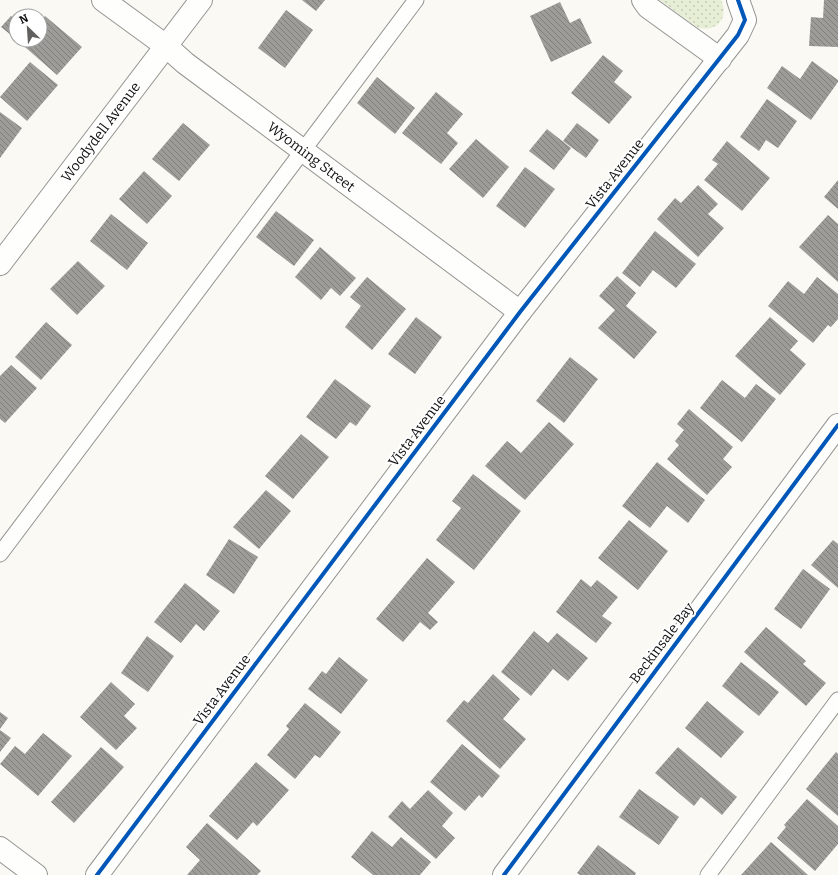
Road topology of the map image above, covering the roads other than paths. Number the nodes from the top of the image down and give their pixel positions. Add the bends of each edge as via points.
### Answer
1 (103, 0) edge
2 (201, 0) edge
3 (416, 0) edge
4 (643, 0) edge
5 (738, 0) edge
6 (166, 46) junction
7 (720, 59) junction
8 (303, 151) junction
9 (0, 264) edge
10 (520, 312) junction
11 (838, 425) edge
12 (0, 554) edge
13 (838, 700) edge
14 (0, 848) edge
15 (36, 875) edge
16 (97, 875) edge
17 (504, 875) edge
18 (708, 875) edge

1 - 6 street, Wyoming Street
2 - 6 street, Woodydell Avenue
3 - 8 lane
4 - 7 street via 648,7
5 - 7 street, Vista Avenue via 745,20 738,35
6 - 8 street, Wyoming Street
6 - 9 street, Woodydell Avenue
7 - 10 street, Vista Avenue
8 - 10 street, Wyoming Street
8 - 12 lane
10 - 16 street, Vista Avenue
11 - 17 street, Beckinsale Bay
13 - 18 lane
14 - 15 street

